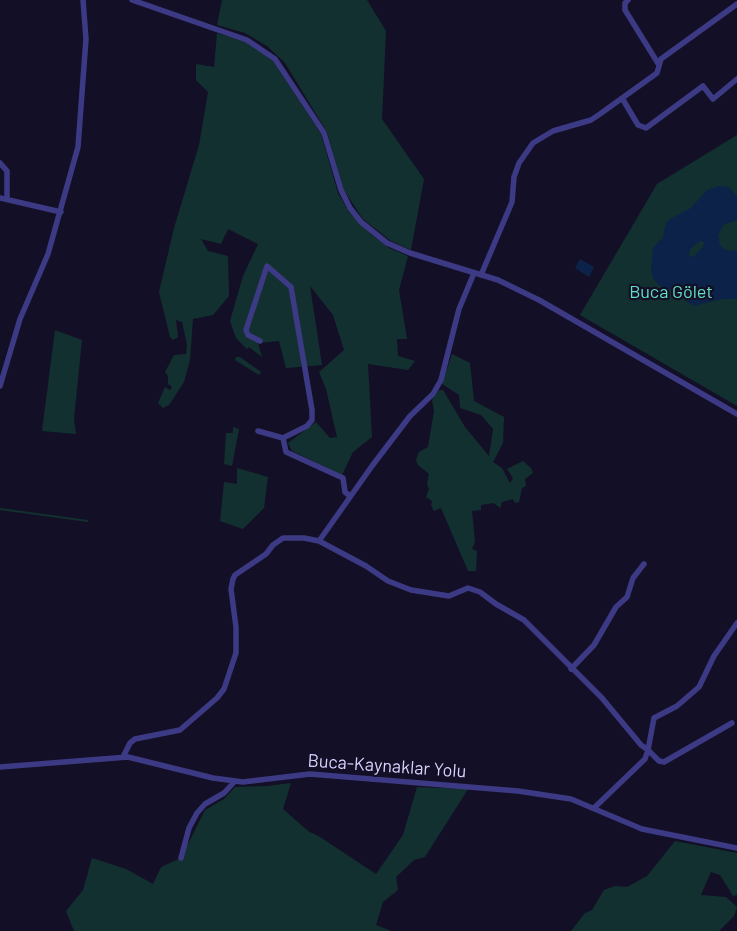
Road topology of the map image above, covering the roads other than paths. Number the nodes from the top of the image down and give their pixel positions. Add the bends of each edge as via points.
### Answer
1 (83, 0) edge
2 (132, 0) edge
3 (628, 0) edge
4 (737, 4) edge
5 (658, 65) junction
6 (737, 79) edge
7 (622, 98) junction
8 (0, 163) edge
9 (3, 199) edge
10 (61, 212) junction
11 (478, 274) junction
12 (260, 340) dead end
13 (0, 386) edge
14 (737, 414) edge
15 (258, 431) dead end
16 (283, 438) junction
17 (350, 496) junction
18 (319, 541) junction
19 (644, 564) dead end
20 (737, 623) edge
21 (571, 669) junction
22 (732, 723) dead end
23 (648, 750) junction
24 (124, 757) junction
25 (0, 767) edge
26 (235, 781) junction
27 (594, 808) junction
28 (737, 848) edge
29 (180, 858) dead end

1 - 10 street via 86,39 81,125
2 - 11 street via 247,40 275,59 324,133 341,190 361,222 387,243
3 - 5 street via 625,10
4 - 5 street via 661,59
5 - 7 street via 657,73
6 - 7 street via 713,99 704,86 646,128 638,125
7 - 11 street via 591,120 553,130 533,143 519,163 512,202
8 - 9 street via 7,171
9 - 10 street
10 - 13 street via 48,254 20,319
11 - 14 street via 539,300
11 - 17 street via 460,309 441,380 433,394 410,416
12 - 16 street via 248,336 246,330 267,266 291,287 312,410 312,420 307,426
15 - 16 street
16 - 17 street via 286,452 343,478 345,492
17 - 18 street
18 - 21 street via 366,566 388,582 411,590 449,596 468,588 480,592 524,620
18 - 24 street via 283,538 236,575 231,589 236,653 224,689 180,730 135,739
19 - 21 street via 633,578 625,600 616,607 594,645
20 - 23 street via 714,656 699,687 677,706 654,718
21 - 23 street
22 - 23 street via 664,762
23 - 27 street via 645,759
24 - 25 street, Buca-Kaynaklar Yolu
24 - 26 street, Buca-Kaynaklar Yolu
26 - 27 street, Buca-Kaynaklar Yolu via 267,781 310,774 518,790 571,799
26 - 29 street via 197,813
27 - 28 street, Buca-Kaynaklar Yolu via 642,829

